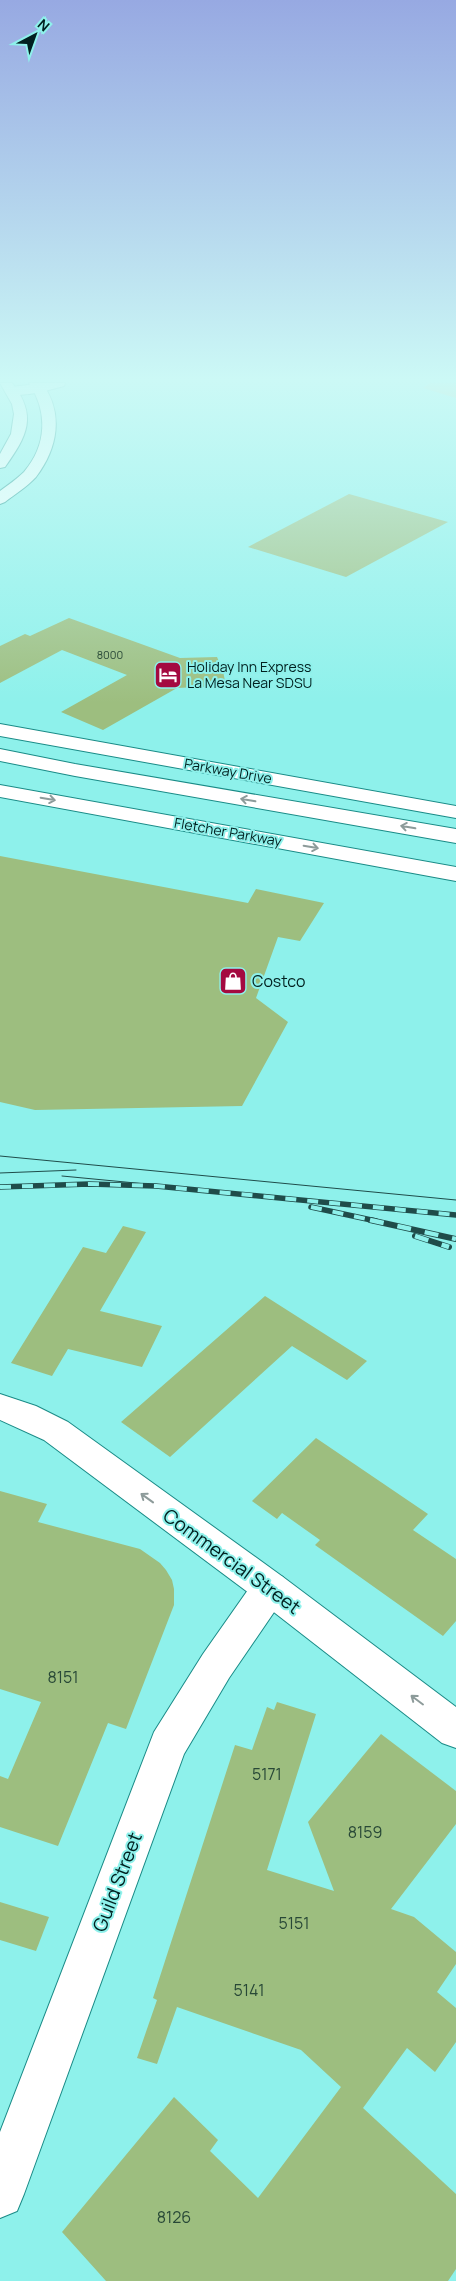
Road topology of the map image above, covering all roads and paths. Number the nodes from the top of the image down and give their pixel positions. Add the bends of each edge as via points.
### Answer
1 (11, 489) edge
2 (0, 499) edge
3 (0, 730) edge
4 (0, 755) edge
5 (0, 790) edge
6 (456, 812) edge
7 (456, 836) edge
8 (456, 874) edge
9 (0, 1408) edge
10 (270, 1588) junction
11 (456, 1730) edge
12 (0, 2194) edge

1 - 2 main road
3 - 6 main road, Parkway Drive
7 -> 4 main road
5 -> 8 main road, Fletcher Parkway
10 -> 9 main road, Commercial Street via 56,1431 24,1415
11 -> 10 main road, Commercial Street
10 - 12 main road, Guild Street via 216,1666 168,1746

